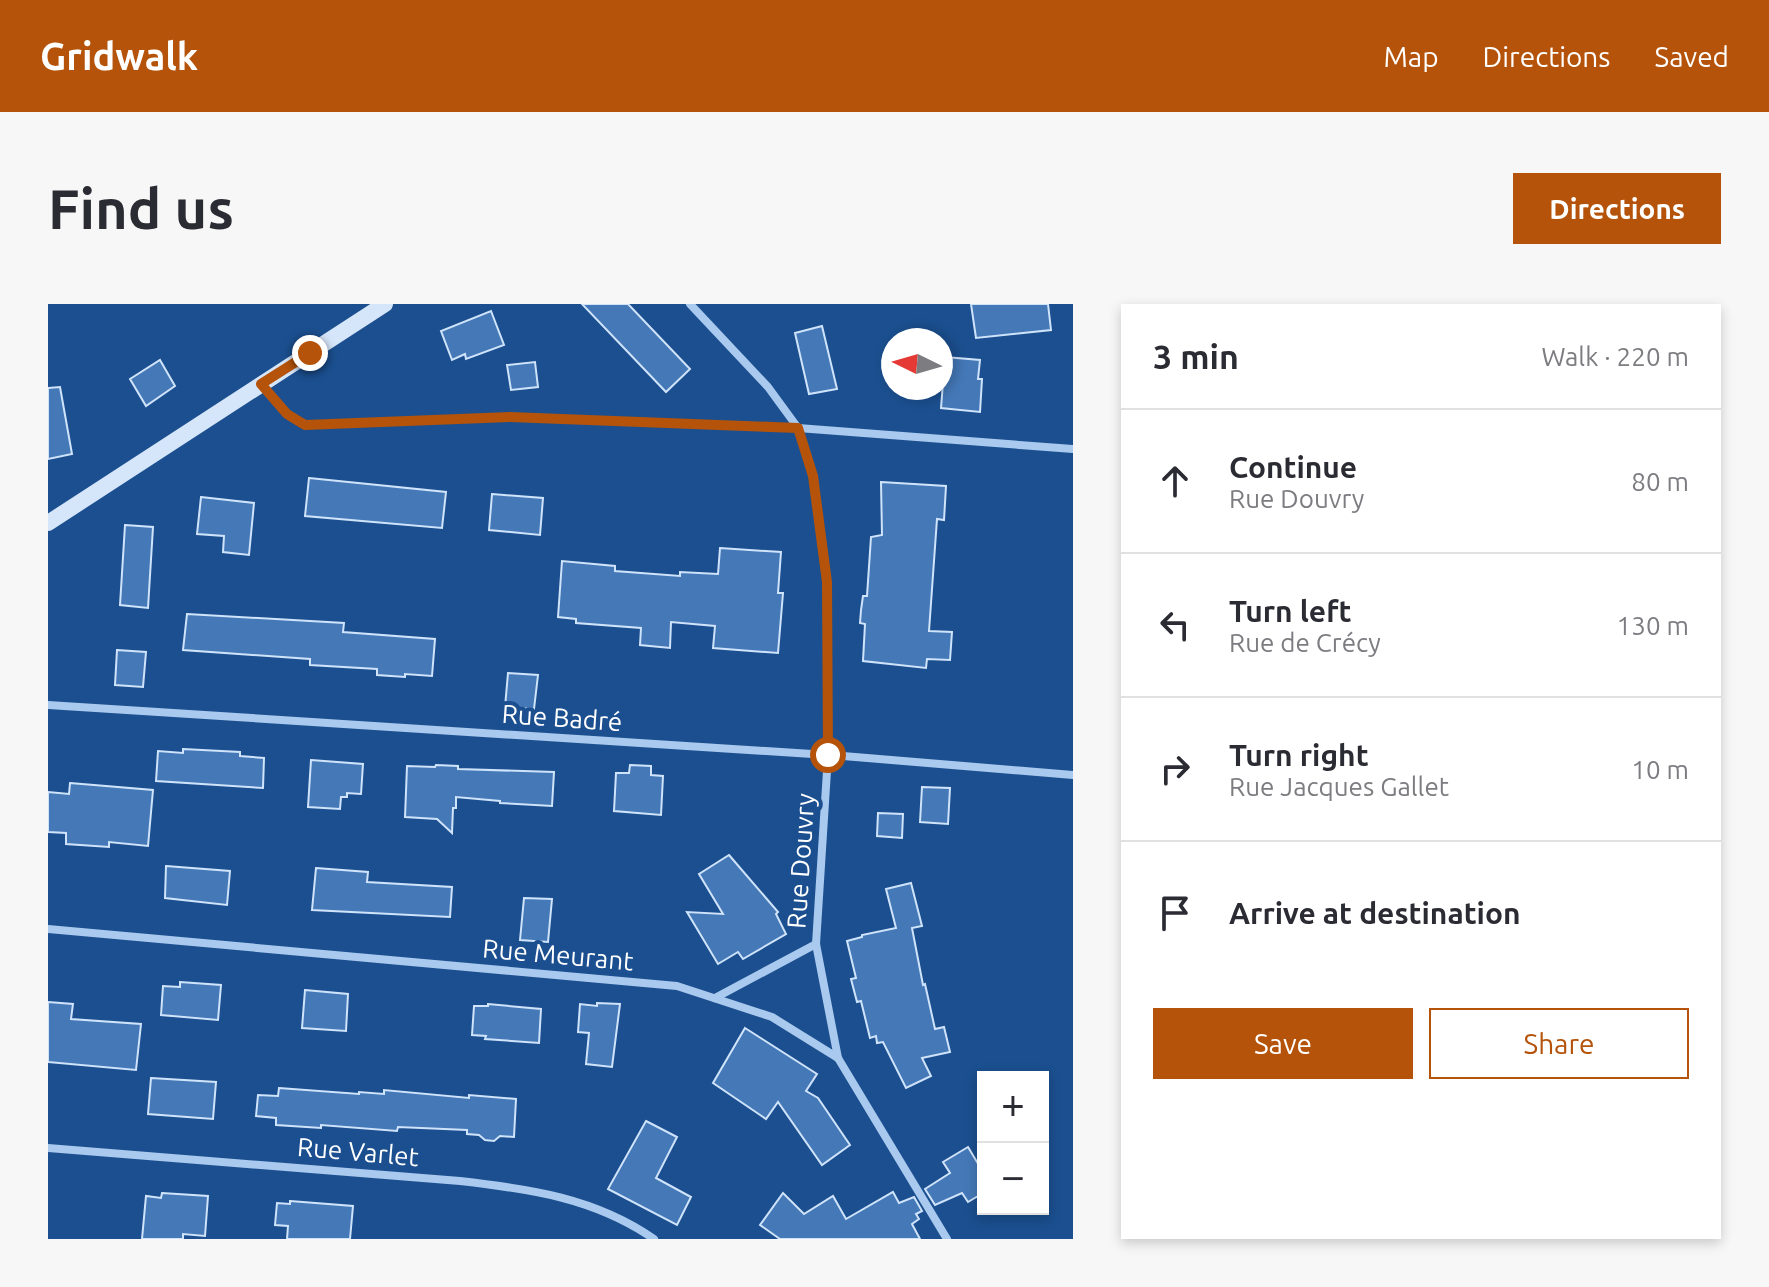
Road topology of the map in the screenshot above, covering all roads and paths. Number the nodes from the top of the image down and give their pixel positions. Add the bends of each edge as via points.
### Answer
1 (385, 304) edge
2 (690, 304) edge
3 (261, 384) junction
4 (798, 428) junction
5 (1073, 449) edge
6 (48, 523) edge
7 (48, 705) edge
8 (828, 755) junction
9 (1073, 775) edge
10 (48, 929) edge
11 (816, 944) junction
12 (715, 998) junction
13 (838, 1058) junction
14 (48, 1148) edge
15 (654, 1239) edge
16 (947, 1239) edge

1 - 3 main road
2 - 4 street, Rue Douvry via 768,387
3 - 4 street via 287,414 305,425 510,417
3 - 6 main road
4 - 5 street
4 - 8 street, Rue Douvry via 813,476 827,582
7 - 8 street, Rue Badré
8 - 9 street, Rue Badré
8 - 11 street, Rue Douvry
10 - 12 street, Rue Meurant via 677,986
11 - 12 street
11 - 13 street, Rue Douvry
12 - 13 street, Rue Meurant via 772,1017
13 - 16 street, Rue Meurant
14 - 15 street, Rue Varlet via 504,1186 576,1201

